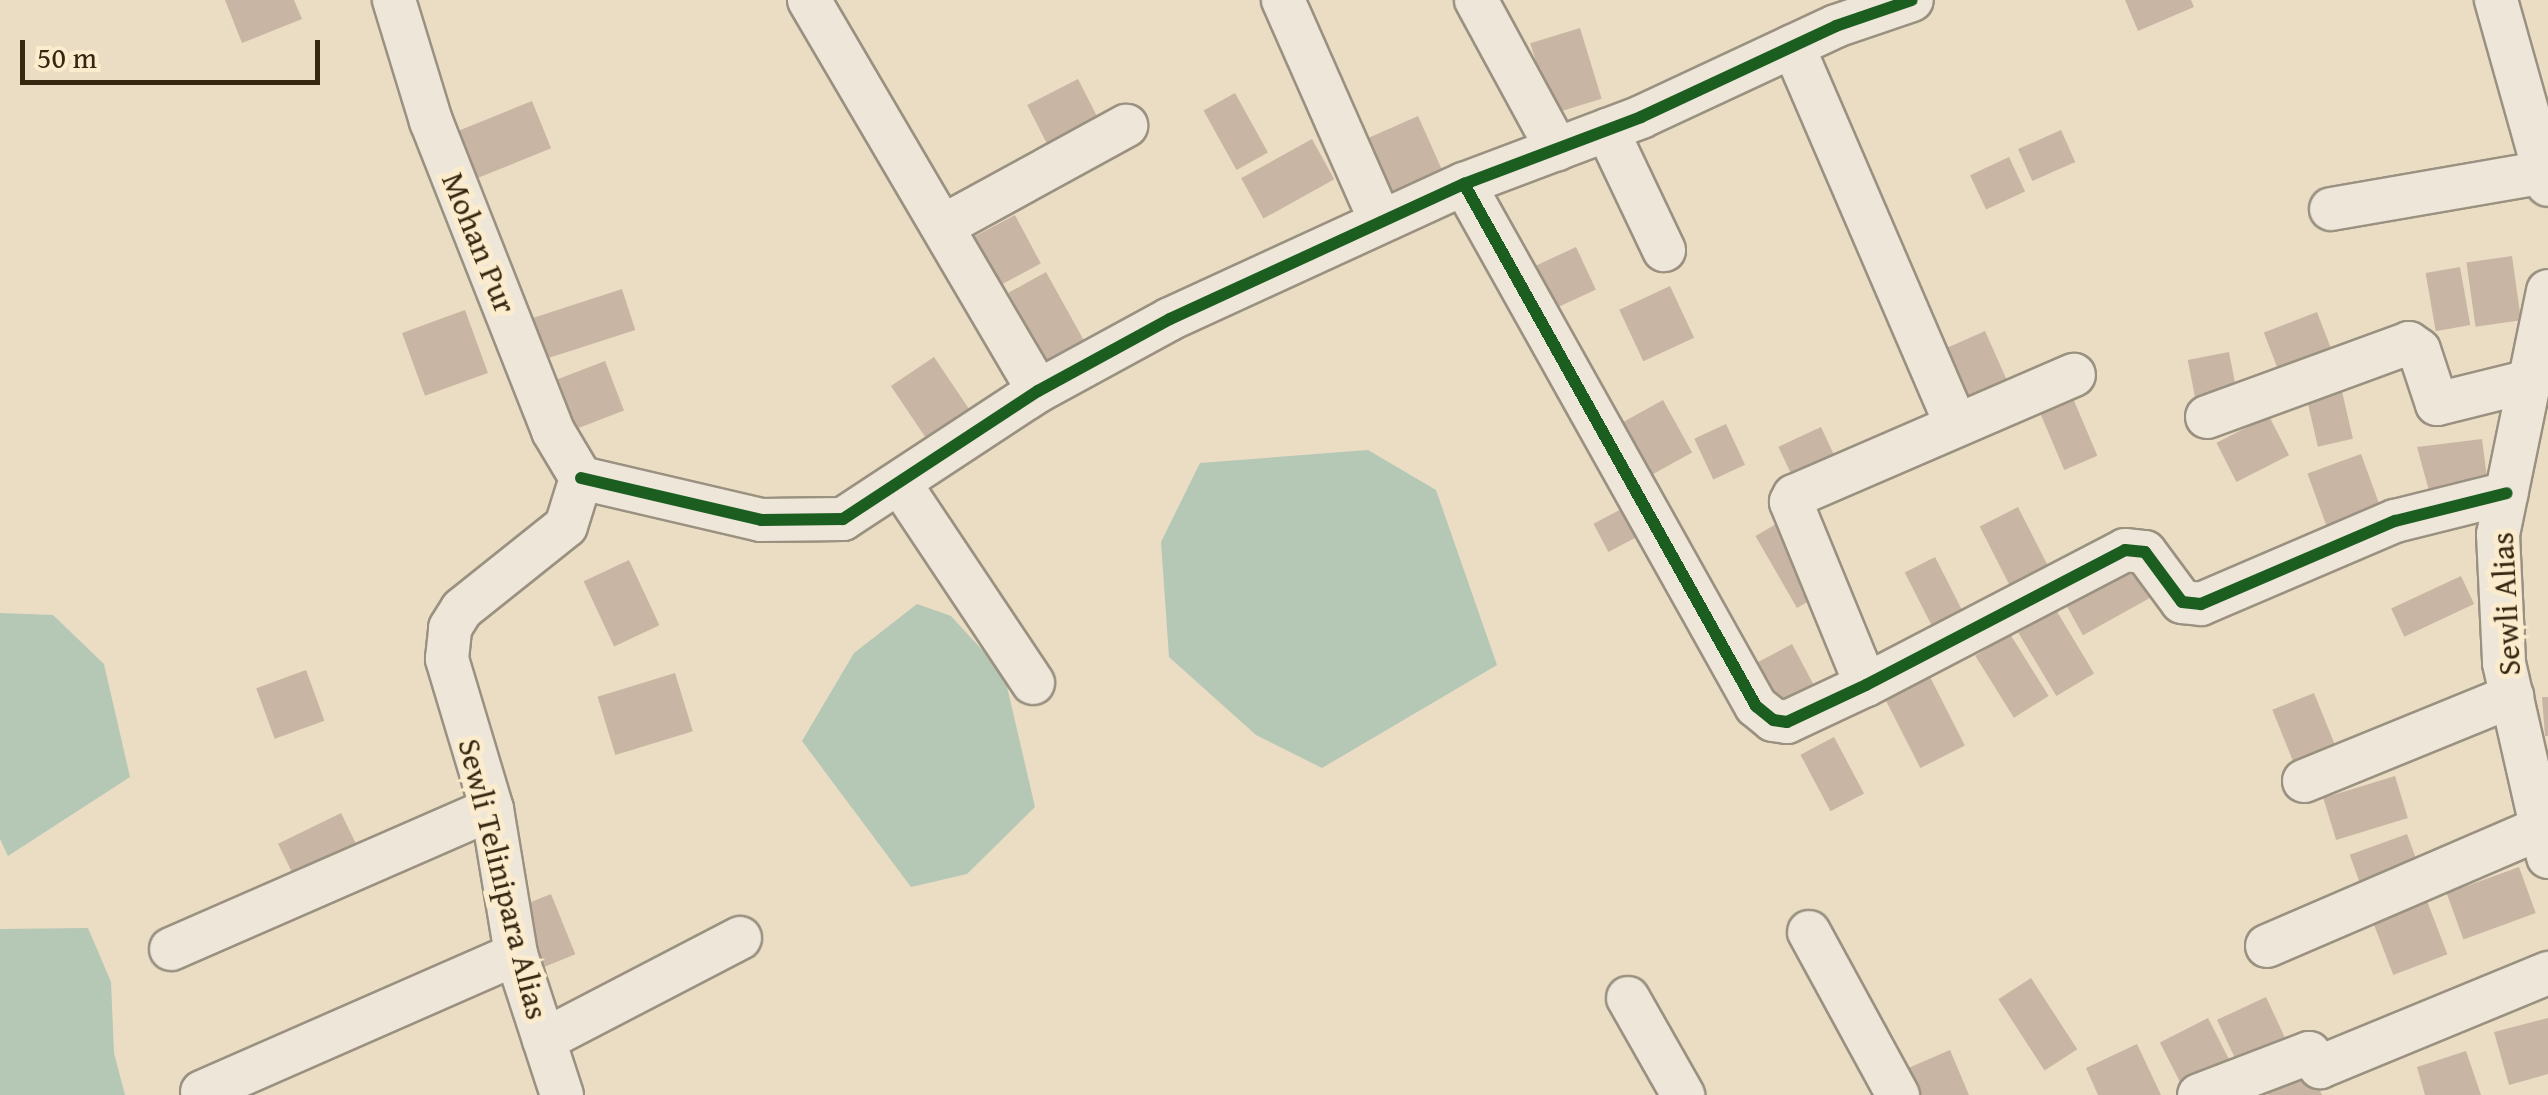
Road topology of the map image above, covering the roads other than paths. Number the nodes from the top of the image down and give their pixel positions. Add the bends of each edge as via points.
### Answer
1 (394, 0) edge
2 (809, 0) edge
3 (1283, 0) edge
4 (1476, 0) edge
5 (1912, 0) edge
6 (2496, 0) edge
7 (1793, 46) junction
8 (2530, 53) edge
9 (1126, 126) dead end
10 (1607, 130) junction
11 (1557, 150) junction
12 (2546, 178) edge
13 (1464, 184) junction
14 (2331, 209) dead end
15 (1380, 220) junction
16 (943, 226) junction
17 (1664, 250) dead end
18 (2548, 291) edge
19 (2074, 375) dead end
20 (2530, 381) junction
21 (1038, 391) junction
22 (2207, 417) dead end
23 (1955, 423) junction
24 (581, 478) junction
25 (901, 485) junction
26 (2507, 493) junction
27 (1033, 683) dead end
28 (1866, 686) junction
29 (2512, 696) junction
30 (2539, 775) edge
31 (2304, 781) dead end
32 (492, 810) junction
33 (2545, 842) edge
34 (1809, 932) dead end
35 (740, 938) dead end
36 (2267, 946) dead end
37 (171, 949) dead end
38 (516, 954) junction
39 (2548, 974) edge
40 (1628, 998) dead end
41 (544, 1040) junction
42 (202, 1092) dead end
43 (562, 1095) edge
44 (1683, 1095) edge
45 (1898, 1095) edge
46 (2199, 1095) edge

1 - 24 street, Mohan Pur via 438,139 553,431
2 - 16 street
3 - 15 street
4 - 11 street
5 - 7 street
6 - 8 street
7 - 10 street
7 - 23 street
8 - 12 street
9 - 16 street
10 - 11 street
10 - 17 street
11 - 13 street
12 - 14 street
13 - 15 street
13 - 28 street via 1756,706 1787,722
15 - 21 street via 1170,319
16 - 21 street
18 - 20 street, Sewli Alias
19 - 23 street
20 - 22 street via 2437,404 2419,350 2409,343
20 - 26 street, Sewli Alias
21 - 25 street
23 - 28 street via 1800,491 1791,502
24 - 25 street via 761,520 843,519
24 - 32 street, Sewli Telinipara Alias via 566,526 462,609 450,628 449,677
25 - 27 street
26 - 28 street via 2394,521 2201,604 2182,602 2145,552 2125,550
26 - 29 street, Sewli Alias via 2498,534
29 - 30 street, Sewli Alias
29 - 31 street
30 - 33 street, Sewli Alias
32 - 37 street
32 - 38 street, Sewli Telinipara Alias
33 - 36 street
34 - 45 street
35 - 41 street
38 - 41 street, Sewli Telinipara Alias
38 - 42 street
39 - 46 street via 2320,1067 2309,1053
40 - 44 street
41 - 43 street, Sewli Telinipara Alias

